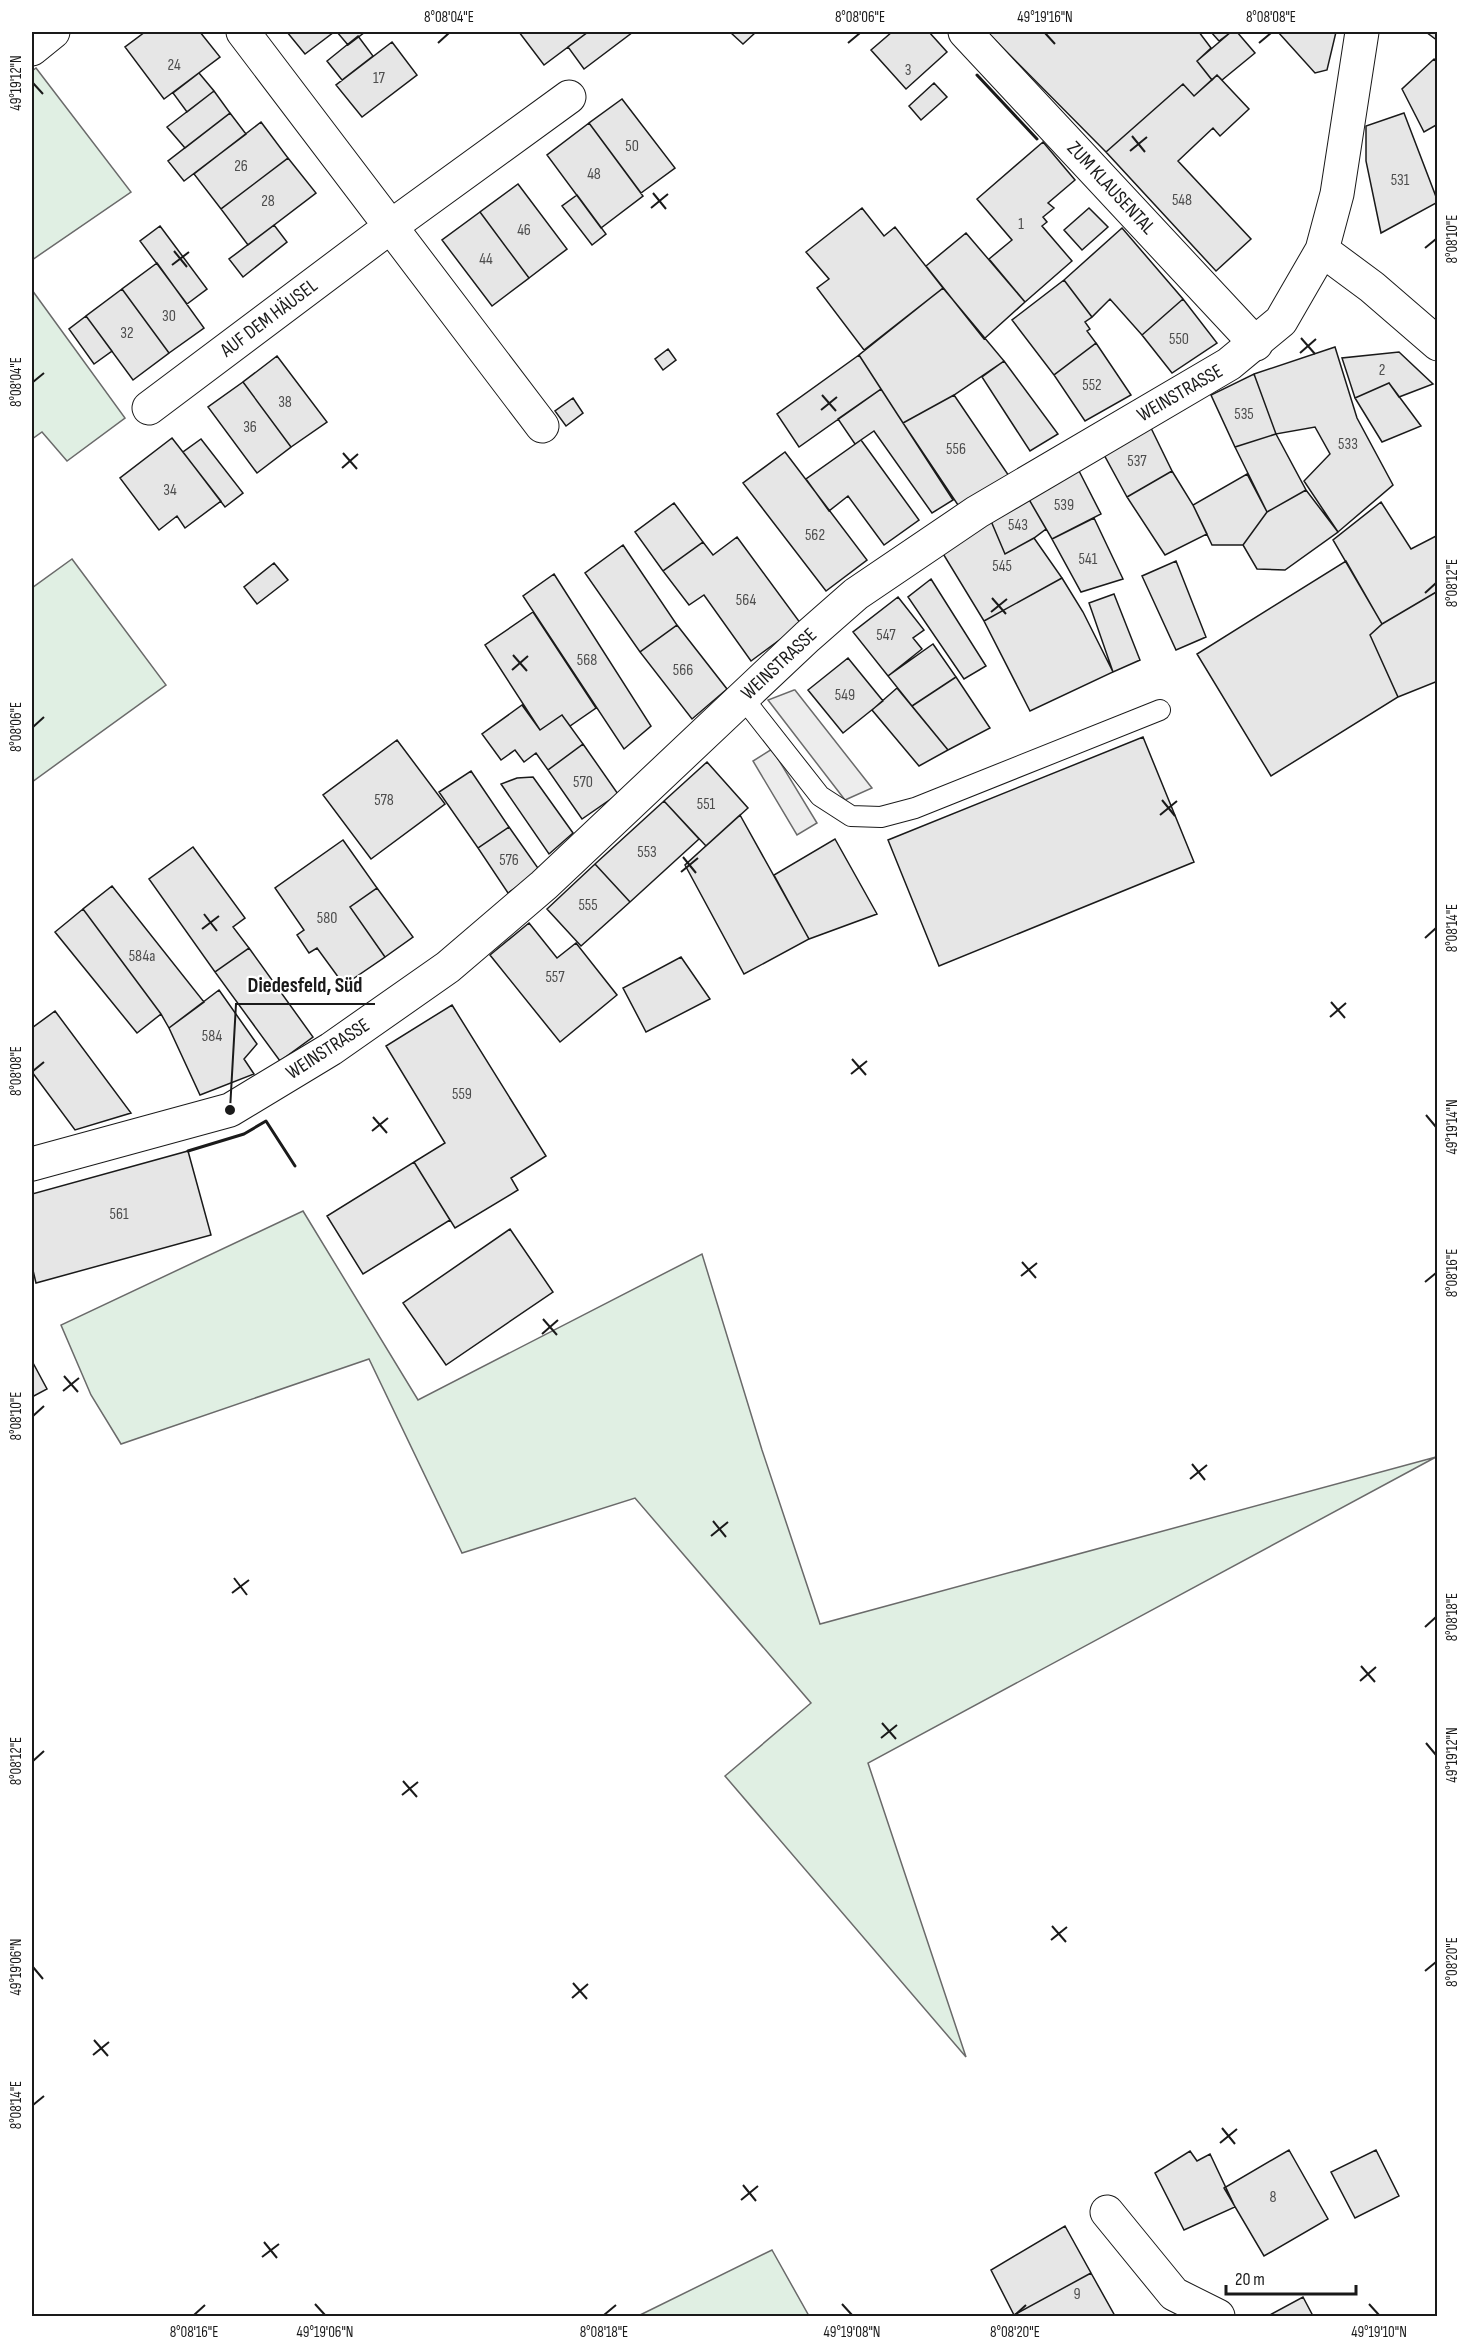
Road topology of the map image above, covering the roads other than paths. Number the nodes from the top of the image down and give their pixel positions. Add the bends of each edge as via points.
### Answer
1 (53, 32) edge
2 (243, 32) edge
3 (965, 32) edge
4 (1362, 32) edge
5 (32, 49) edge
6 (569, 97) dead end
7 (390, 227) junction
8 (1323, 250) junction
9 (1256, 344) junction
10 (1437, 344) edge
11 (149, 408) dead end
12 (542, 426) dead end
13 (743, 698) junction
14 (1160, 710) dead end
15 (32, 1164) edge
16 (1107, 2212) dead end
17 (1218, 2316) edge

1 - 5 street
2 - 7 street
3 - 9 street, ZUM KLAUSENTAL
4 - 8 street, WEINSTRASSE via 1337,194
6 - 7 street, AUF DEM HÄUSEL
7 - 11 street, AUF DEM HÄUSEL
7 - 12 street
8 - 9 street, WEINSTRASSE via 1281,321
8 - 10 street
9 - 13 street, WEINSTRASSE via 907,558 856,594
13 - 14 lane via 820,796 851,816 871,817 915,808
13 - 15 street, WEINSTRASSE via 536,892 448,967 331,1049 230,1110
16 - 17 street via 1174,2294

